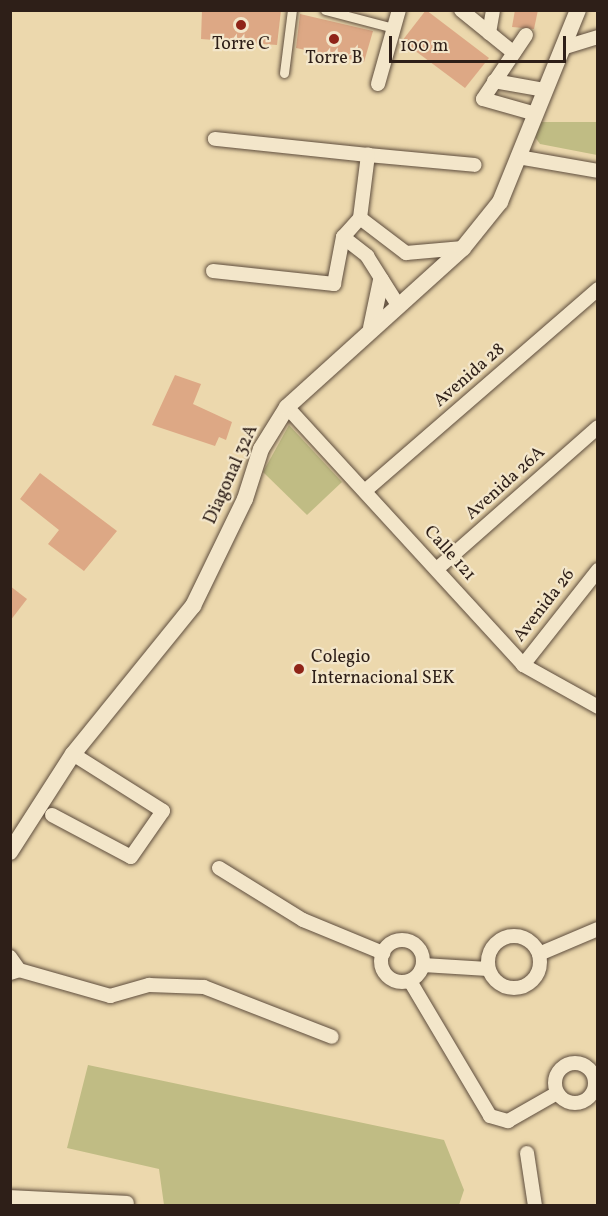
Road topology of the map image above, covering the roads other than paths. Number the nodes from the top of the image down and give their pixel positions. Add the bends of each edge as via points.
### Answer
1 (292, 10) edge
2 (325, 10) edge
3 (399, 10) edge
4 (461, 10) edge
5 (493, 10) edge
6 (578, 10) edge
7 (390, 27) junction
8 (489, 33) junction
9 (526, 35) dead end
10 (597, 37) edge
11 (562, 48) junction
12 (514, 52) junction
13 (284, 73) dead end
14 (494, 81) junction
15 (378, 84) dead end
16 (545, 90) junction
17 (536, 114) junction
18 (215, 139) dead end
19 (368, 155) junction
20 (518, 157) junction
21 (475, 165) dead end
22 (597, 171) edge
23 (360, 218) junction
24 (343, 237) junction
25 (463, 248) junction
26 (213, 271) dead end
27 (381, 279) junction
28 (597, 288) edge
29 (398, 305) junction
30 (370, 331) junction
31 (287, 407) junction
32 (597, 427) edge
33 (366, 490) junction
34 (438, 568) junction
35 (597, 570) edge
36 (522, 665) junction
37 (597, 707) edge
38 (72, 754) junction
39 (52, 815) dead end
40 (10, 852) edge
41 (219, 868) dead end
42 (597, 929) edge
43 (383, 953) junction
44 (539, 954) junction
45 (10, 957) edge
46 (423, 965) junction
47 (488, 969) junction
48 (15, 971) edge
49 (410, 981) junction
50 (332, 1037) dead end
51 (558, 1093) dead end
52 (526, 1153) dead end
53 (10, 1197) edge
54 (127, 1203) dead end
55 (535, 1206) edge

1 - 13 street
2 - 7 street
3 - 7 street
4 - 8 street
5 - 8 street
6 - 11 street, Diagonal 32A
7 - 15 street
8 - 12 street
9 - 12 street
10 - 11 street
11 - 16 street, Diagonal 32A
12 - 14 street
14 - 16 street
14 - 17 street via 483,99
16 - 17 street, Diagonal 32A
17 - 20 street, Diagonal 32A
18 - 19 street
19 - 21 street
19 - 23 street
20 - 22 street
20 - 25 street, Diagonal 32A via 500,202
23 - 24 street
23 - 25 street via 406,253
24 - 26 street via 334,284
24 - 27 street via 367,256
25 - 29 street, Diagonal 32A
27 - 29 street
27 - 30 street
28 - 33 street, Avenida 28
29 - 30 street, Diagonal 32A
30 - 31 street, Diagonal 32A
31 - 33 street, Calle 121
31 - 38 street, Diagonal 32A via 261,449 245,499 193,606
32 - 34 street, Avenida 26A
33 - 34 street, Calle 121
34 - 36 street, Calle 121
35 - 36 street, Avenida 26
36 - 37 street, Calle 121
38 - 39 street via 163,812 131,857
38 - 40 street, Diagonal 32A
41 - 43 street via 303,920
42 - 44 street
43 - 46 street via 405,941 421,952
43 - 49 street via 387,976
44 - 47 street via 526,939 506,936 490,949
44 - 47 street via 537,974 521,987 501,985
45 - 48 street
46 - 47 street
46 - 49 street
48 - 50 street via 110,996 149,985 204,987
49 - 51 street via 490,1116 508,1121
52 - 55 street
53 - 54 street

